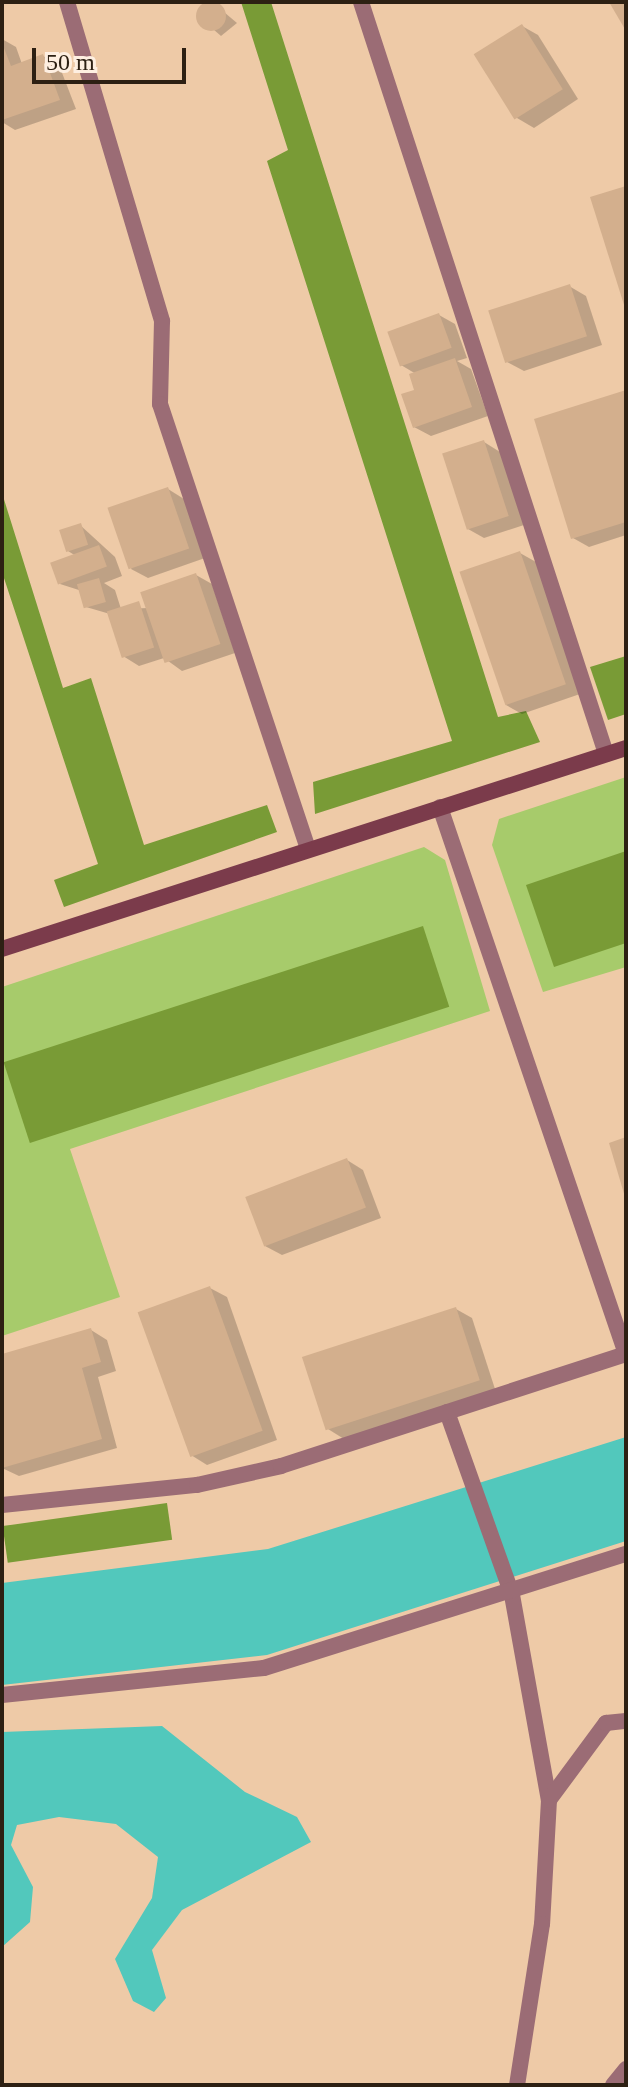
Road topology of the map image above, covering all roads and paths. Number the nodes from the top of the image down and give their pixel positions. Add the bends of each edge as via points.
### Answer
1 (67, 2) edge
2 (361, 2) edge
3 (626, 748) edge
4 (606, 754) junction
5 (440, 807) junction
6 (308, 849) junction
7 (2, 949) edge
8 (626, 1354) edge
9 (447, 1412) junction
10 (2, 1505) edge
11 (626, 1554) edge
12 (512, 1595) junction
13 (2, 1695) edge
14 (626, 1721) edge
15 (549, 1800) junction
16 (626, 2069) edge
17 (517, 2085) edge
18 (613, 2085) edge

1 - 6 street via 162,321 160,404
2 - 4 street
3 - 4 street
4 - 5 street
5 - 6 street
5 - 8 street
6 - 7 street
8 - 9 street
9 - 10 street via 197,1485
9 - 12 street
11 - 12 street
12 - 13 street via 439,1611 264,1668
12 - 15 street
14 - 15 street via 606,1723
15 - 17 street via 542,1924
16 - 18 street

